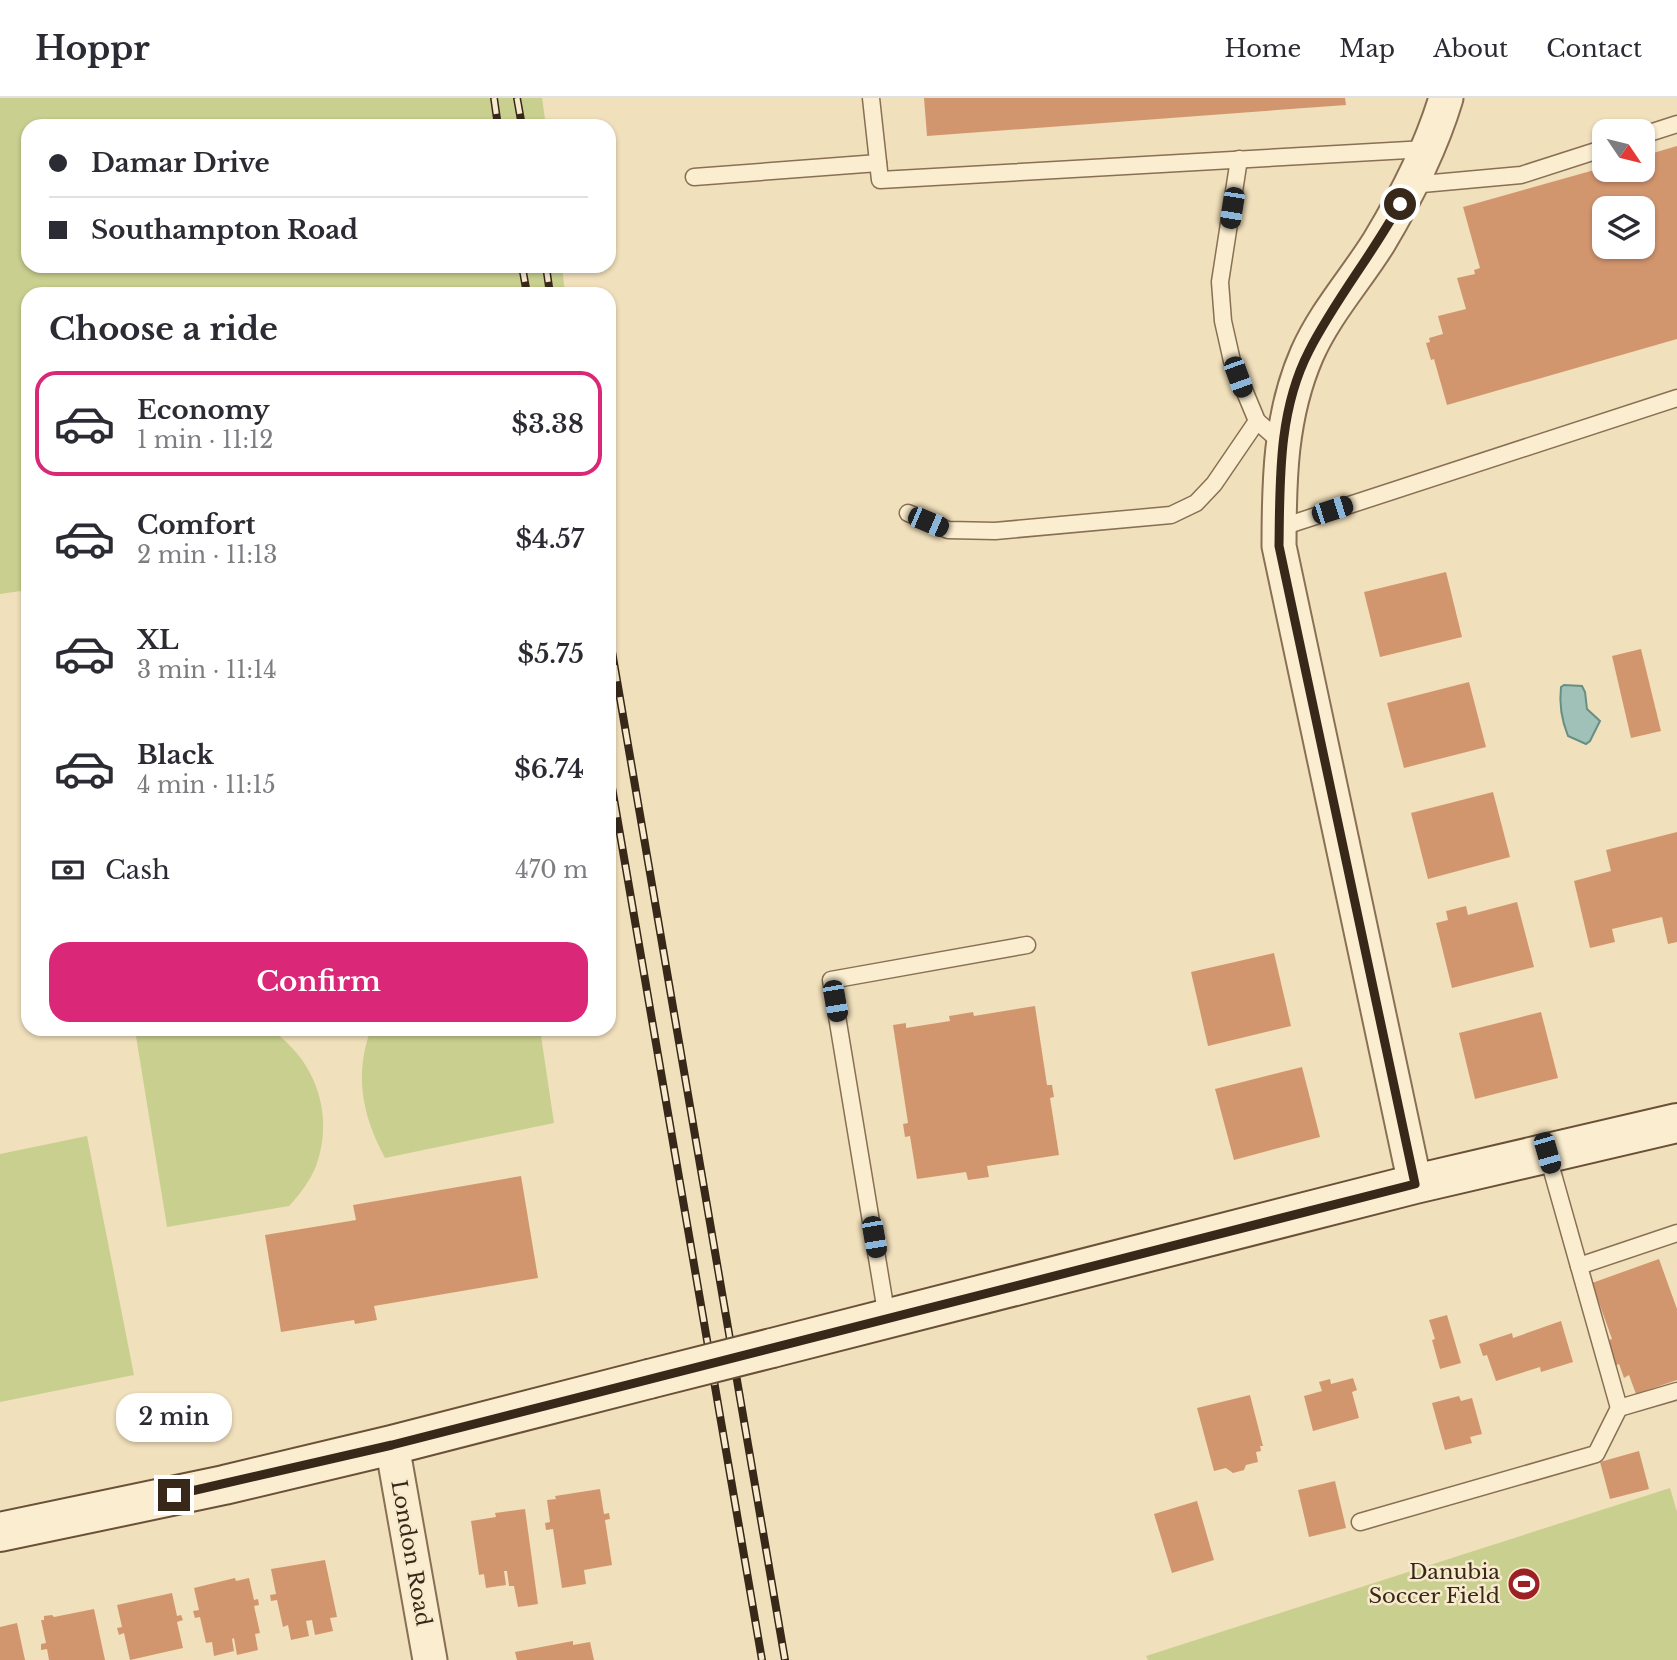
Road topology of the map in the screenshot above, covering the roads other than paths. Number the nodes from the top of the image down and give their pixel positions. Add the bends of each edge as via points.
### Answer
1 (871, 98) edge
2 (1446, 98) edge
3 (1677, 124) edge
4 (1656, 131) edge
5 (1426, 149) junction
6 (1592, 152) edge
7 (1240, 159) junction
8 (878, 163) junction
9 (694, 177) dead end
10 (1410, 185) junction
11 (1677, 398) edge
12 (1257, 421) junction
13 (1283, 444) junction
14 (908, 513) dead end
15 (1279, 528) junction
16 (1027, 945) dead end
17 (1677, 1123) edge
18 (1547, 1153) junction
19 (1415, 1184) junction
20 (1677, 1233) edge
21 (1579, 1266) junction
22 (887, 1318) junction
23 (1677, 1391) edge
24 (1619, 1408) junction
25 (392, 1445) junction
26 (1360, 1522) dead end
27 (0, 1532) edge
28 (430, 1660) edge

1 - 8 lane
2 - 5 street
3 - 4 lane
5 - 7 lane
5 - 10 street
6 - 10 lane via 1521,175
7 - 8 lane via 880,180
7 - 12 lane via 1220,282 1232,361
8 - 9 lane
10 - 13 street via 1308,353 1288,412
11 - 15 lane
12 - 13 lane
12 - 14 lane via 1214,484 1196,503 1171,515 995,531 948,530
13 - 15 street
15 - 19 street via 1279,546
16 - 22 lane via 831,980
17 - 18 street
18 - 19 street
18 - 21 lane
19 - 22 street
20 - 21 lane
21 - 24 lane
22 - 25 street, bridge
23 - 24 lane
24 - 26 lane via 1596,1454
25 - 27 street
25 - 28 street, London Road

